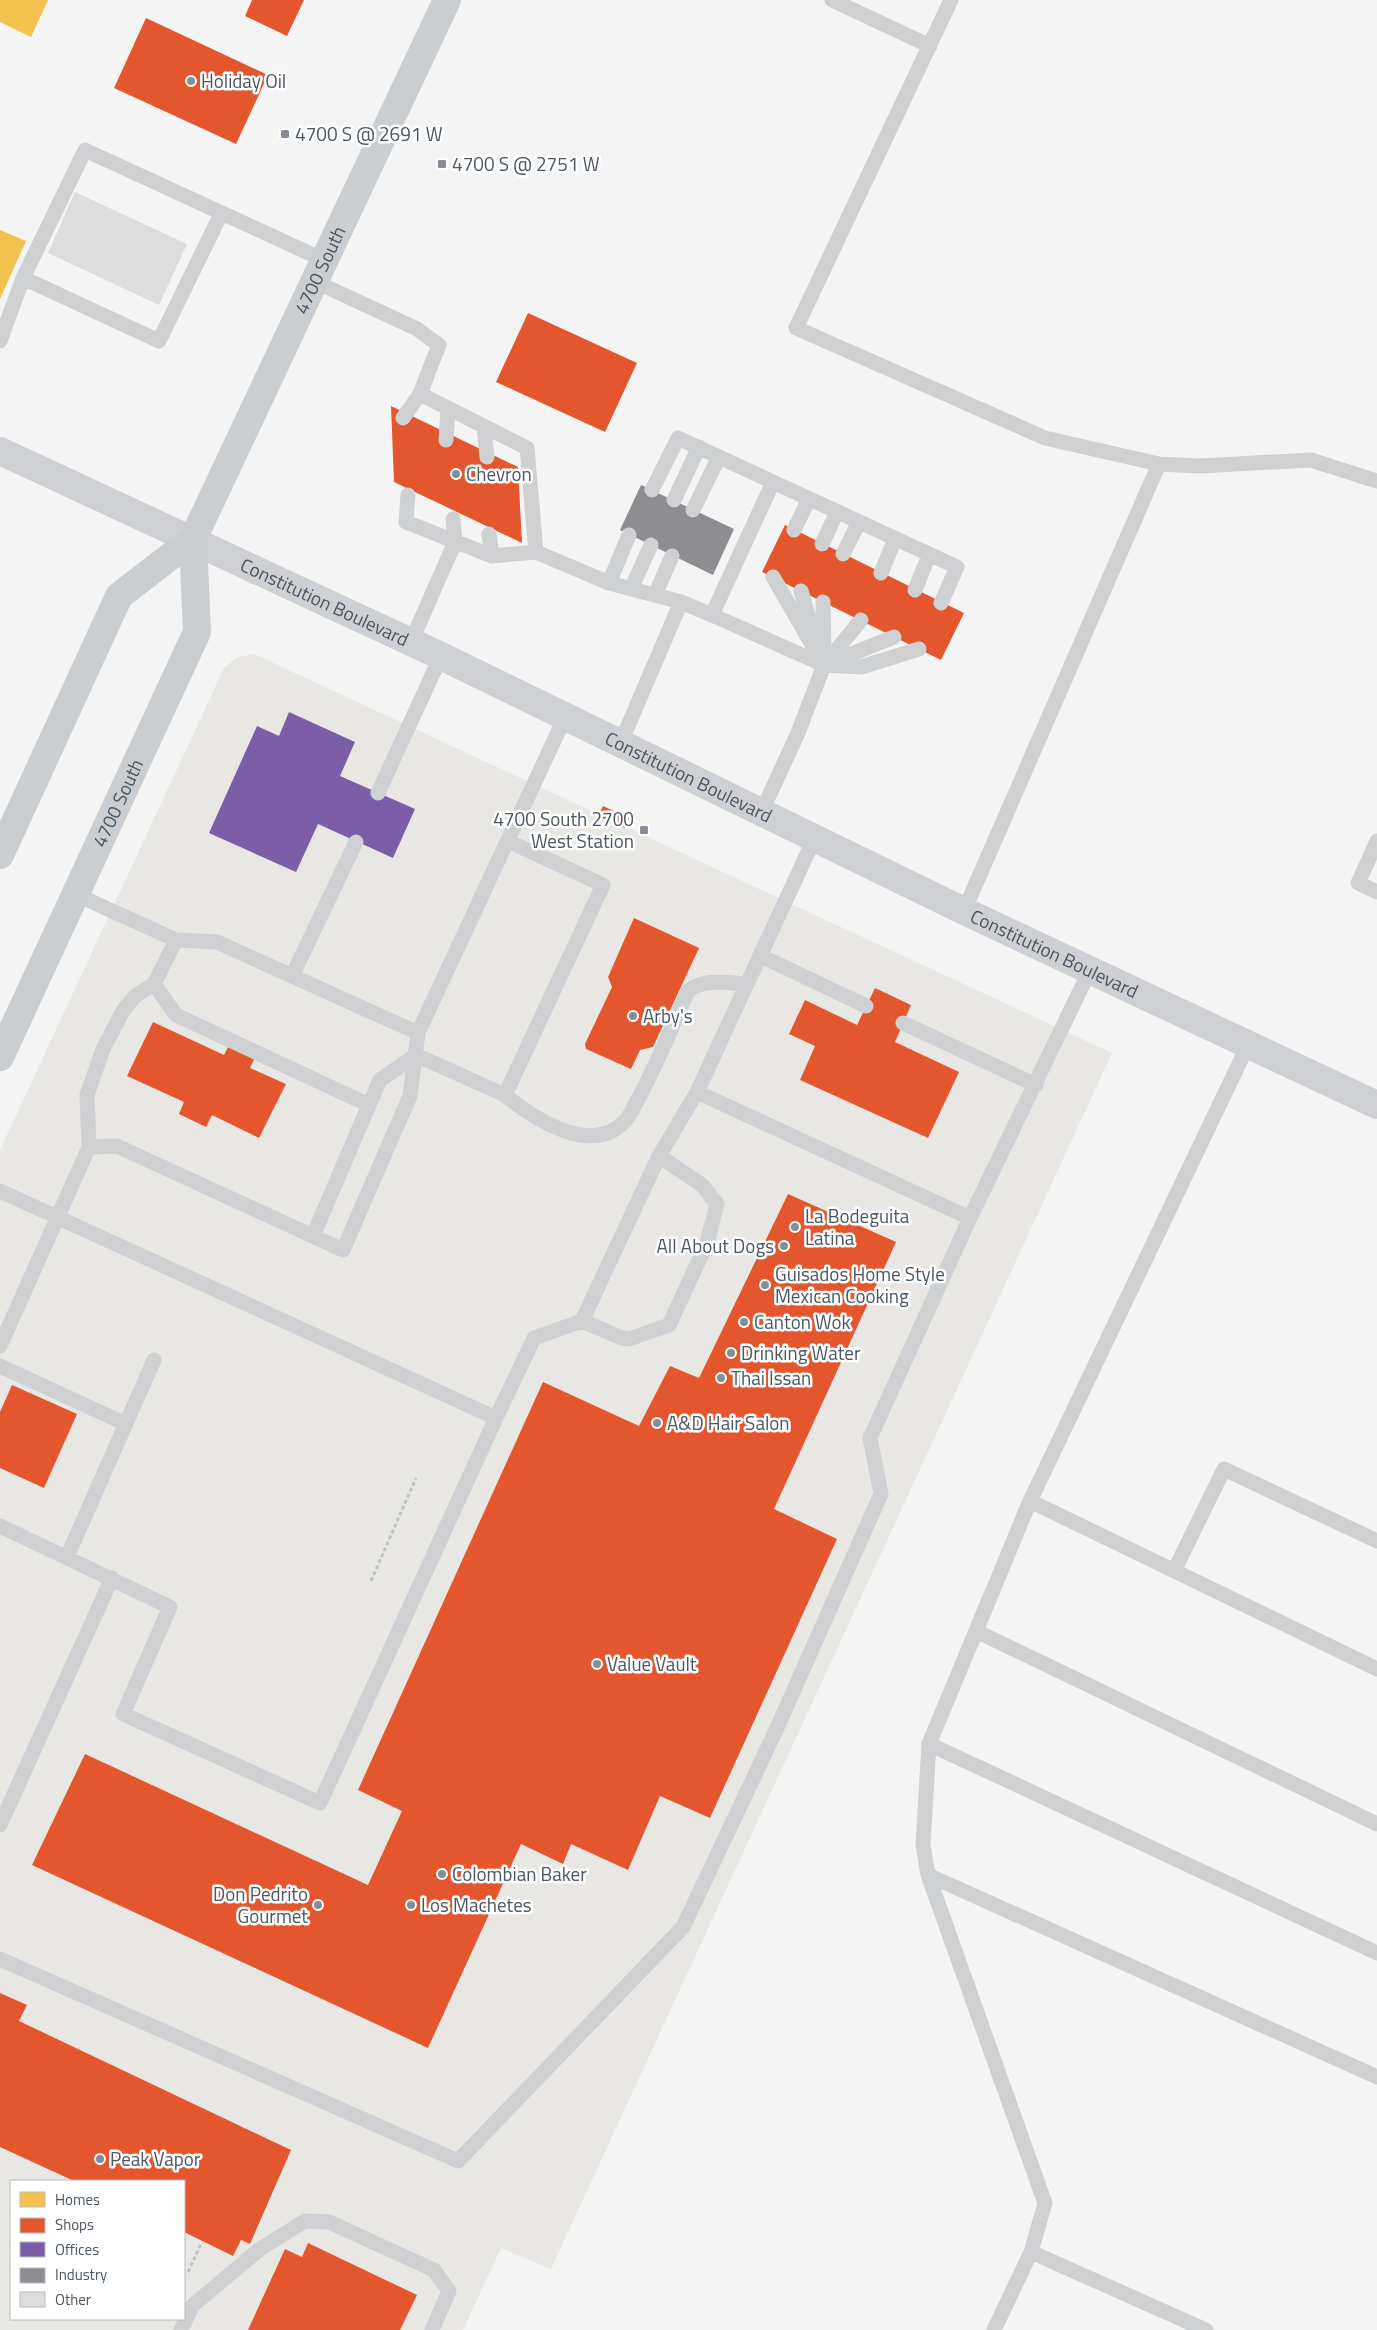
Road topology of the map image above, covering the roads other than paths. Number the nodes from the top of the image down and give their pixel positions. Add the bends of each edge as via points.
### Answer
1 (447, 0) edge
2 (832, 0) edge
3 (951, 0) edge
4 (930, 46) junction
5 (221, 214) junction
6 (319, 271) junction
7 (23, 278) junction
8 (0, 341) edge
9 (420, 394) junction
10 (448, 410) junction
11 (403, 418) dead end
12 (484, 427) junction
13 (446, 440) dead end
14 (699, 447) junction
15 (0, 451) edge
16 (719, 457) junction
17 (487, 458) dead end
18 (1159, 464) junction
19 (1377, 480) edge
20 (773, 482) junction
21 (652, 490) dead end
22 (408, 495) dead end
23 (809, 499) junction
24 (674, 500) dead end
25 (693, 510) dead end
26 (838, 512) junction
27 (453, 519) dead end
28 (860, 522) junction
29 (794, 530) dead end
30 (489, 534) dead end
31 (629, 535) dead end
32 (895, 539) junction
33 (193, 540) junction
34 (455, 542) junction
35 (822, 544) dead end
36 (651, 545) dead end
37 (536, 552) junction
38 (843, 554) dead end
39 (929, 555) junction
40 (492, 556) junction
41 (672, 556) dead end
42 (881, 573) dead end
43 (773, 577) dead end
44 (609, 583) junction
45 (631, 589) junction
46 (915, 590) dead end
47 (800, 591) dead end
48 (655, 595) junction
49 (680, 602) junction
50 (823, 602) dead end
51 (941, 602) dead end
52 (712, 615) junction
53 (861, 620) dead end
54 (894, 637) dead end
55 (411, 642) junction
56 (919, 649) dead end
57 (442, 656) junction
58 (824, 665) junction
59 (566, 715) junction
60 (621, 742) junction
61 (378, 793) dead end
62 (762, 812) junction
63 (815, 838) junction
64 (508, 841) junction
65 (1377, 841) edge
66 (356, 842) dead end
67 (0, 855) edge
68 (1377, 892) edge
69 (75, 894) junction
70 (964, 911) junction
71 (176, 940) junction
72 (760, 956) junction
73 (1090, 970) junction
74 (292, 976) junction
75 (154, 984) junction
76 (746, 984) junction
77 (866, 1006) dead end
78 (903, 1023) dead end
79 (418, 1033) junction
80 (1248, 1045) junction
81 (416, 1055) junction
82 (0, 1057) edge
83 (1036, 1086) junction
84 (697, 1092) junction
85 (505, 1095) junction
86 (1377, 1105) edge
87 (369, 1106) junction
88 (89, 1147) junction
89 (659, 1156) junction
90 (0, 1191) edge
91 (58, 1218) junction
92 (970, 1218) junction
93 (312, 1236) junction
94 (582, 1321) junction
95 (0, 1346) edge
96 (154, 1360) dead end
97 (0, 1366) edge
98 (496, 1418) junction
99 (126, 1424) junction
100 (1030, 1501) junction
101 (0, 1526) edge
102 (1377, 1540) edge
103 (67, 1557) junction
104 (1174, 1571) junction
105 (112, 1578) junction
106 (976, 1630) junction
107 (1377, 1669) edge
108 (929, 1744) junction
109 (1377, 1824) edge
110 (0, 1825) edge
111 (928, 1875) junction
112 (1377, 1953) edge
113 (0, 1959) edge
114 (1377, 2077) edge
115 (1031, 2252) junction
116 (181, 2330) edge
117 (432, 2330) edge
118 (994, 2330) edge
119 (1206, 2330) edge

1 - 6 main road, 4700 South
2 - 4 lane
3 - 4 lane
4 - 18 lane via 796,328 1045,438
5 - 6 lane
5 - 7 lane via 159,341
5 - 7 lane via 84,150
6 - 9 lane via 439,345
6 - 33 main road, 4700 South
7 - 8 lane
9 - 10 lane
9 - 11 lane
10 - 12 lane
10 - 13 lane
12 - 17 lane
12 - 37 lane via 527,448
14 - 16 lane
14 - 21 lane via 678,438
14 - 24 lane
15 - 33 main road, Constitution Boulevard
16 - 20 lane
16 - 25 lane
18 - 19 lane via 1200,466 1311,460
18 - 70 lane
20 - 23 lane
20 - 52 lane
22 - 34 lane via 406,522
23 - 26 lane
23 - 29 lane
26 - 28 lane
26 - 35 lane
27 - 34 lane
28 - 32 lane
28 - 38 lane
30 - 40 lane
31 - 44 lane
32 - 39 lane
32 - 42 lane
33 - 55 main road, Constitution Boulevard
33 - 67 main road, 4700 South via 119,596
33 - 69 main road, 4700 South via 197,632
34 - 40 lane
34 - 55 lane
36 - 45 lane
37 - 40 lane
37 - 44 lane
39 - 46 lane
39 - 51 lane via 957,567
41 - 48 lane
43 - 58 lane
44 - 45 lane
45 - 48 lane
47 - 58 lane
48 - 49 lane
49 - 52 lane
49 - 60 lane
50 - 58 lane
52 - 58 lane
53 - 58 lane
54 - 58 lane
55 - 57 main road, Constitution Boulevard
56 - 58 lane via 861,667
57 - 59 main road, Constitution Boulevard
57 - 61 lane
58 - 62 lane
59 - 60 main road, Constitution Boulevard
59 - 64 lane
60 - 62 main road, Constitution Boulevard
62 - 63 main road, Constitution Boulevard
63 - 70 main road, Constitution Boulevard
63 - 72 lane
64 - 79 lane
64 - 85 lane via 603,885
65 - 68 lane via 1358,883
66 - 74 lane
69 - 71 lane
69 - 82 main road, 4700 South
70 - 73 main road, Constitution Boulevard
71 - 74 lane via 218,942
71 - 75 lane
72 - 76 lane
72 - 77 lane
73 - 80 main road, Constitution Boulevard
73 - 83 lane
74 - 79 lane
75 - 87 lane via 176,1015
75 - 88 lane via 134,996 103,1049 87,1094
76 - 84 lane
76 - 85 lane via 709,983 694,986 688,991 626,1121 608,1133 587,1136 568,1132 524,1110
78 - 83 lane
79 - 81 lane
80 - 86 main road, Constitution Boulevard
80 - 100 lane
81 - 85 lane
81 - 87 lane via 380,1080
81 - 93 lane via 410,1096 343,1250
83 - 92 lane
84 - 89 lane
84 - 92 lane
87 - 93 lane
88 - 91 lane
88 - 93 lane via 117,1146
89 - 94 lane
89 - 94 lane via 702,1185 717,1204 707,1243 669,1325 629,1339
90 - 91 lane
91 - 95 lane
91 - 98 lane
92 - 113 lane via 870,1438 881,1494 777,1728 683,1927 458,2161
94 - 98 lane via 534,1338
96 - 99 lane
97 - 99 lane
98 - 105 lane via 320,1803 123,1714 170,1607
99 - 103 lane
100 - 104 lane
100 - 106 lane
101 - 103 lane
102 - 104 lane via 1224,1469
103 - 105 lane
104 - 107 lane
105 - 110 lane
106 - 108 lane
106 - 109 lane
108 - 111 lane via 923,1845
108 - 112 lane
111 - 114 lane
111 - 115 lane via 1045,2202
115 - 118 lane
115 - 119 lane
116 - 117 lane via 192,2306 260,2249 305,2221 329,2222 434,2270 449,2291

